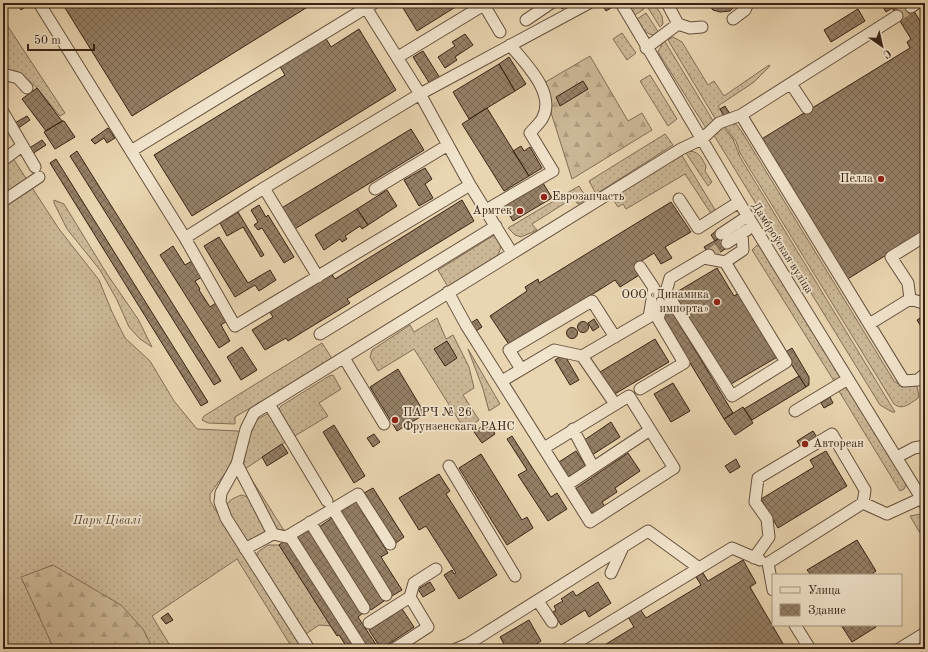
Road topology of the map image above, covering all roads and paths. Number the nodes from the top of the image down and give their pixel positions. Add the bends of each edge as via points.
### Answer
1 (39, 3) edge
2 (551, 3) edge
3 (589, 3) edge
4 (621, 3) edge
5 (667, 3) edge
6 (748, 3) edge
7 (486, 4) edge
8 (368, 5) edge
9 (897, 16) tunnel mouth
10 (733, 19) dead end
11 (526, 20) dead end
12 (678, 24) junction
13 (702, 27) dead end
14 (500, 32) dead end
15 (510, 45) junction
16 (646, 48) junction
17 (398, 58) junction
18 (3, 74) edge
19 (791, 84) junction
20 (27, 88) dead end
21 (420, 94) junction
22 (807, 108) dead end
23 (3, 112) edge
24 (741, 115) junction
25 (702, 139) junction
26 (448, 145) junction
27 (22, 146) junction
28 (131, 151) junction
29 (3, 160) edge
30 (470, 185) junction
31 (264, 188) junction
32 (375, 189) dead end
33 (679, 199) dead end
34 (3, 201) edge
35 (739, 202) junction
36 (486, 210) junction
37 (751, 221) junction
38 (496, 226) junction
39 (742, 233) junction
40 (925, 236) edge
41 (186, 238) junction
42 (512, 253) junction
43 (725, 262) junction
44 (640, 267) dead end
45 (318, 277) junction
46 (448, 292) junction
47 (666, 292) junction
48 (910, 300) junction
49 (925, 302) edge
50 (871, 323) dead end
51 (320, 334) dead end
52 (615, 337) junction
53 (582, 356) junction
54 (344, 358) junction
55 (521, 369) junction
56 (925, 374) edge
57 (848, 379) junction
58 (502, 381) junction
59 (640, 389) dead end
60 (269, 404) junction
61 (615, 404) junction
62 (795, 411) dead end
63 (384, 424) dead end
64 (573, 429) junction
65 (650, 430) junction
66 (925, 446) edge
67 (544, 448) junction
68 (897, 458) junction
69 (237, 464) junction
70 (449, 466) dead end
71 (593, 467) junction
72 (567, 485) junction
73 (923, 501) edge
74 (863, 503) junction
75 (330, 505) junction
76 (310, 522) junction
77 (273, 534) junction
78 (289, 535) junction
79 (390, 544) dead end
80 (623, 547) junction
81 (245, 549) junction
82 (754, 558) junction
83 (768, 563) junction
84 (699, 568) junction
85 (436, 569) dead end
86 (611, 573) dead end
87 (515, 576) dead end
88 (772, 585) edge
89 (386, 595) dead end
90 (410, 597) junction
91 (538, 601) junction
92 (364, 608) dead end
93 (552, 622) dead end
94 (369, 623) dead end
95 (796, 626) edge
96 (925, 633) edge
97 (468, 647) edge
98 (309, 649) edge
99 (362, 649) edge
100 (394, 649) edge
101 (456, 649) edge
102 (566, 649) edge
103 (810, 649) edge
104 (899, 649) edge

1 - 28 street
2 - 11 street
3 - 15 street
4 - 16 street, Дамброўская вуліца
5 - 12 street
6 - 10 street via 745,10
7 - 14 street
7 - 17 street
8 - 17 street
8 - 28 street
9 - 19 street
12 - 13 street via 690,28
12 - 16 street
15 - 21 street
15 - 36 street via 541,84 547,104 543,118 530,133 553,171
16 - 25 street, Дамброўская вуліца
17 - 21 street
18 - 20 street via 18,78
19 - 22 street
19 - 24 street
21 - 26 street
21 - 31 street
23 - 27 street
24 - 25 street via 720,124
24 - 56 street via 904,381 918,380
25 - 35 street, Дамброўская вуліца
25 - 42 street via 681,149
26 - 30 street
26 - 32 street
27 - 29 street
27 - 34 street via 37,172
28 - 41 street
30 - 36 street
30 - 45 street
31 - 41 street
31 - 45 street
33 - 35 street via 698,228
35 - 37 street, Дамброўская вуліца
36 - 38 street
37 - 39 street
37 - 39 street via 724,238
37 - 57 street, Дамброўская вуліца
38 - 42 street
38 - 51 street
39 - 43 street via 743,250
40 - 48 street via 891,257 908,283
41 - 45 street via 235,326
42 - 46 street
43 - 47 street via 706,256 670,278
43 - 47 street via 786,362 732,396
44 - 52 street via 654,288 649,317
46 - 54 street
46 - 58 street
47 - 59 street via 658,319 684,363
48 - 49 street
48 - 50 street
52 - 53 street
52 - 55 street via 592,301 509,350
53 - 55 street via 554,350
53 - 61 street
54 - 60 street
54 - 63 street
55 - 58 street
57 - 62 street
57 - 68 street, Дамброўская вуліца
58 - 67 street
60 - 69 street via 254,413 246,429
60 - 75 street
61 - 64 street
61 - 65 street via 629,396
64 - 67 street
64 - 71 street
65 - 71 street
65 - 72 street via 674,468 590,522
66 - 68 street via 914,448
67 - 72 street
68 - 73 street, Дамброўская вуліца
69 - 77 street
69 - 81 street via 221,493 220,502 226,518
70 - 87 street
71 - 72 street
73 - 74 street via 887,514
74 - 82 street via 865,490 832,434 758,478 755,502 766,519 769,537
74 - 83 street
75 - 76 street
75 - 79 street via 358,494
75 - 89 street
76 - 78 street
76 - 92 street
77 - 78 street via 286,537
77 - 81 street
78 - 99 street
80 - 84 street via 648,531
80 - 86 street
80 - 91 street
81 - 98 street
82 - 83 street
82 - 84 street via 732,548
83 - 88 street
84 - 102 street
85 - 90 street via 414,583
90 - 94 street
90 - 100 street via 428,627
91 - 93 street
91 - 97 street
95 - 103 street
96 - 104 street
97 - 101 street

